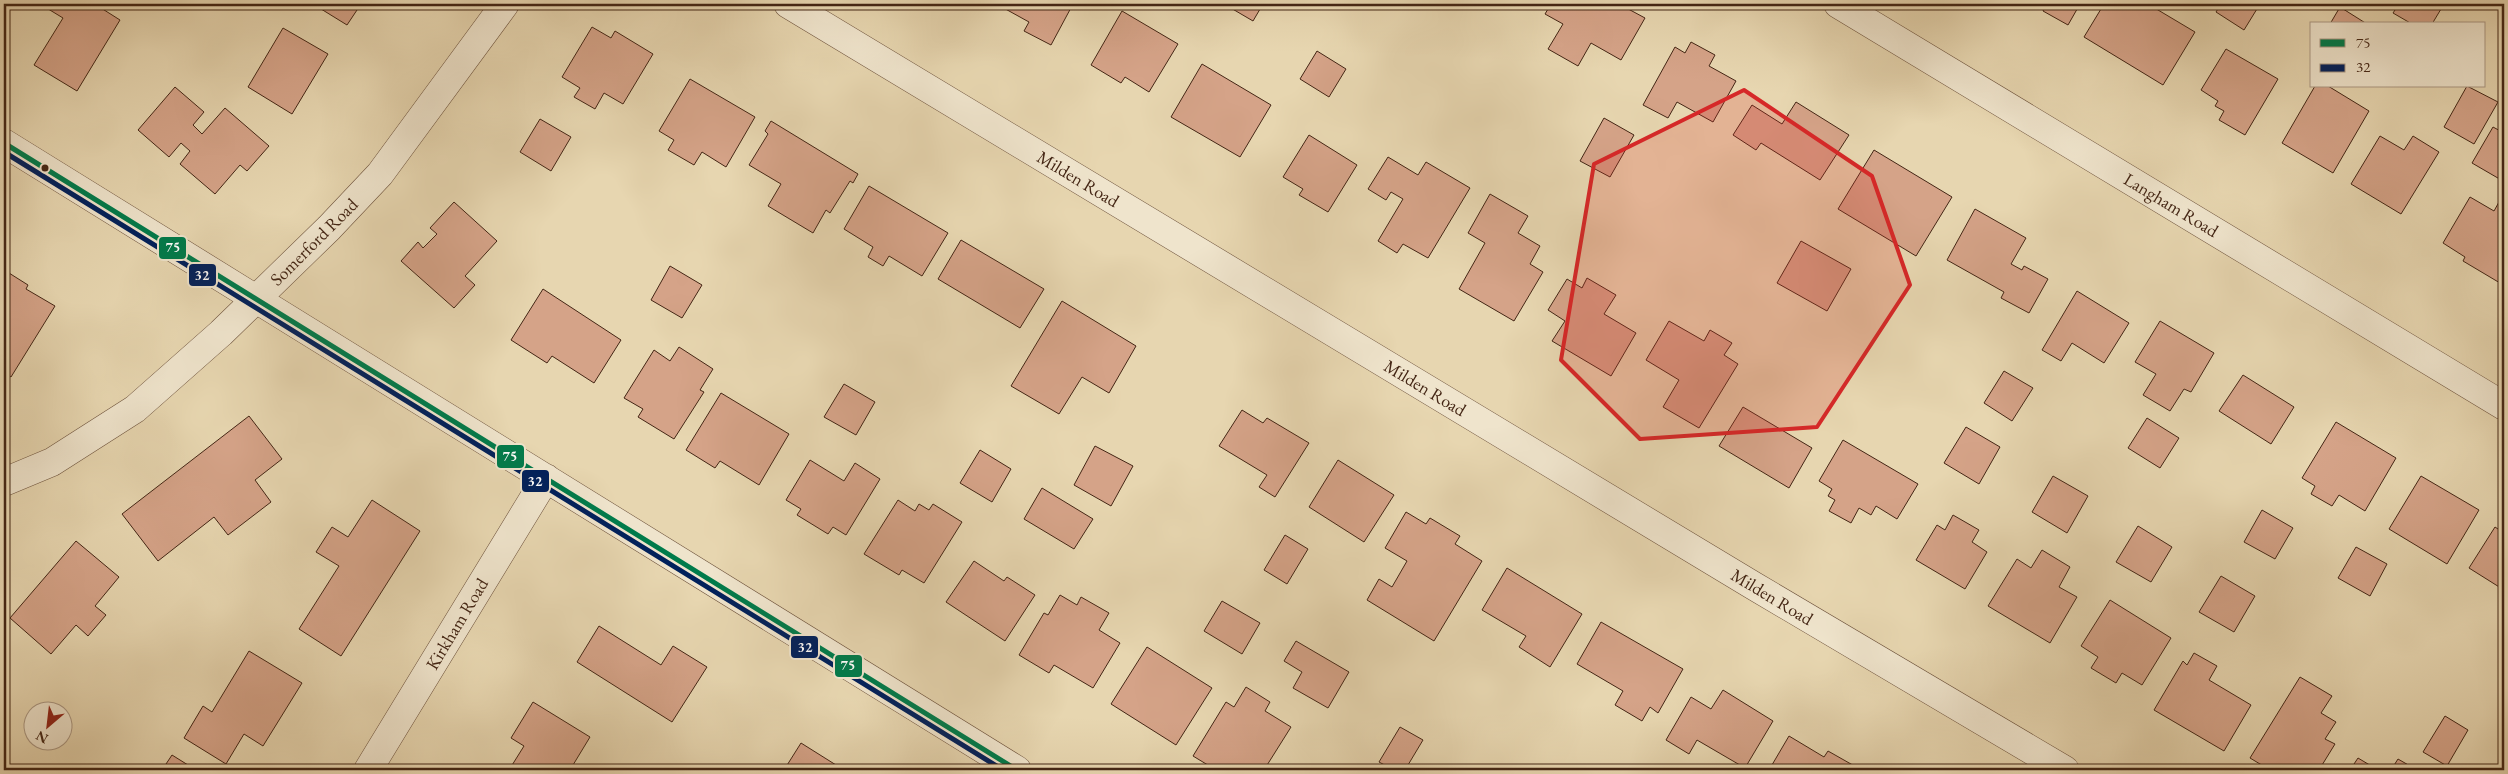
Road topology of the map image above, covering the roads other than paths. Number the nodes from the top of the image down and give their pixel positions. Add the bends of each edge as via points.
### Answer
1 (505, 4) edge
2 (788, 4) edge
3 (1838, 4) edge
4 (4, 144) edge
5 (257, 298) junction
6 (2504, 406) edge
7 (546, 478) junction
8 (4, 482) edge
9 (368, 770) edge
10 (1017, 770) edge
11 (2065, 770) edge

1 - 5 street, Somerford Road via 380,174
2 - 11 street, Milden Road via 1745,581
3 - 6 street, Langham Road
4 - 5 street
5 - 7 street
5 - 8 street, Somerford Road via 134,409 52,462
7 - 9 street, Kirkham Road
7 - 10 street

